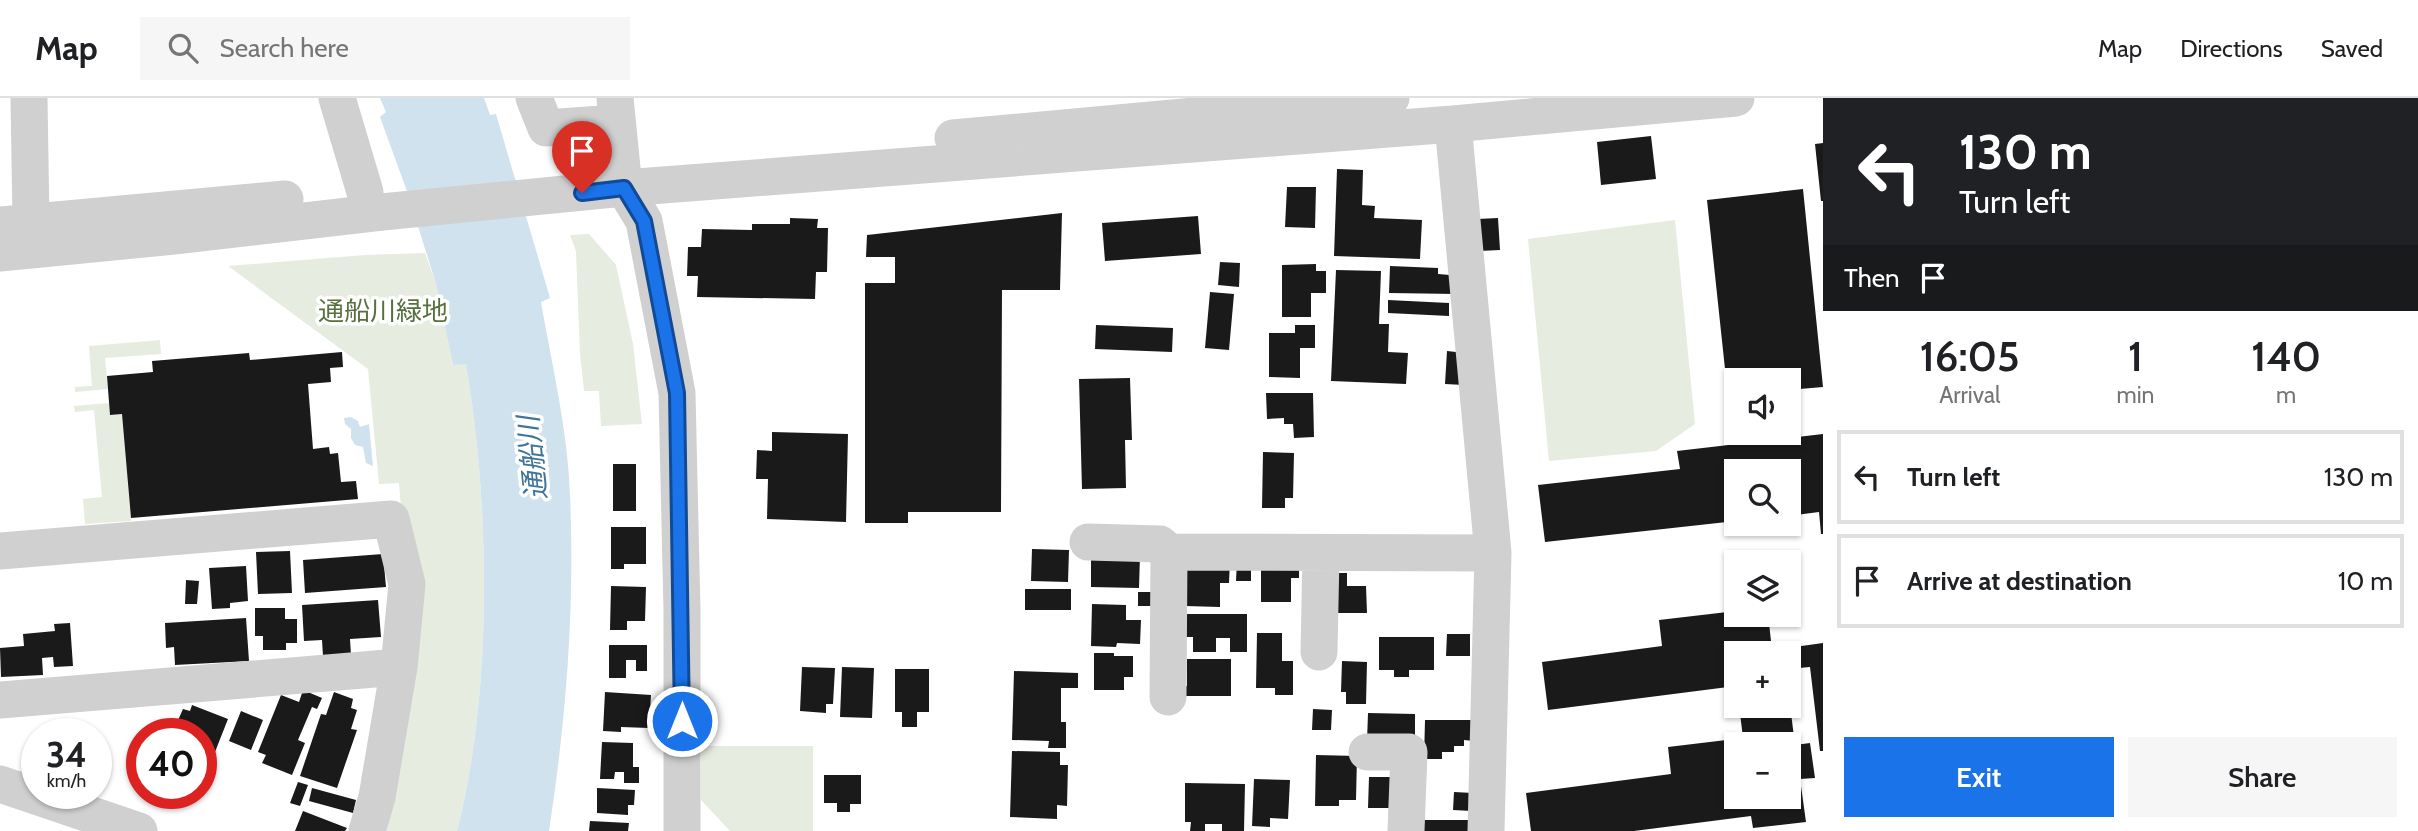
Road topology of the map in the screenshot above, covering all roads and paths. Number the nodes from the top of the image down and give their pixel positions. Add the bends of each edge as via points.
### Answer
1 (337, 98) edge
2 (534, 98) edge
3 (1391, 98) edge
4 (1736, 98) edge
5 (616, 110) edge
6 (19, 119) edge
7 (1453, 124) junction
8 (623, 178) junction
9 (375, 198) junction
10 (16, 223) edge
11 (0, 253) edge
12 (1088, 542) dead end
13 (0, 551) edge
14 (1170, 552) junction
15 (1493, 553) junction
16 (1321, 554) junction
17 (1319, 652) dead end
18 (399, 667) junction
19 (1168, 697) dead end
20 (0, 700) edge
21 (1367, 752) dead end
22 (0, 784) edge
23 (139, 831) edge
24 (367, 831) edge
25 (682, 831) edge
26 (1406, 831) edge
27 (1486, 831) edge

1 - 9 street
2 - 5 street via 546,128
3 - 8 street
4 - 7 street
5 - 8 street
6 - 10 street
7 - 8 street
7 - 15 street
8 - 9 street
8 - 25 street via 644,221 677,393
9 - 10 street
9 - 11 street via 174,236
12 - 14 street via 1160,544
13 - 18 street via 391,519 407,584
14 - 16 street
14 - 19 street
15 - 16 street
15 - 27 street
16 - 17 street
18 - 20 street
18 - 24 street
21 - 26 street via 1409,752
22 - 23 street

